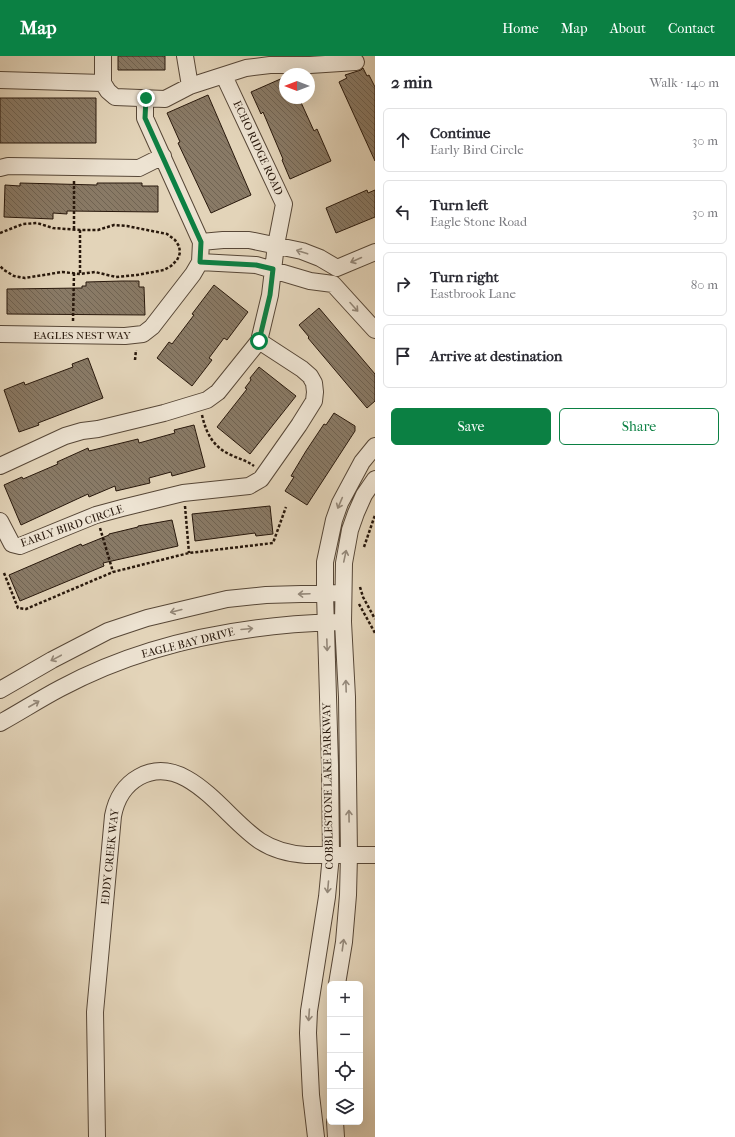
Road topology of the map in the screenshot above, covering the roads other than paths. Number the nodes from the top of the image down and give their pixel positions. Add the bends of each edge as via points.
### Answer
1 (103, 56) edge
2 (185, 56) edge
3 (356, 62) dead end
4 (224, 76) junction
5 (0, 80) edge
6 (103, 83) junction
7 (190, 86) junction
8 (146, 98) junction
9 (163, 156) junction
10 (0, 168) edge
11 (199, 237) junction
12 (276, 245) junction
13 (375, 252) edge
14 (200, 262) junction
15 (337, 268) junction
16 (273, 269) junction
17 (333, 284) junction
18 (375, 330) edge
19 (0, 334) edge
20 (259, 341) junction
21 (375, 446) edge
22 (0, 466) edge
23 (375, 479) edge
24 (349, 485) junction
25 (364, 495) junction
26 (0, 521) edge
27 (343, 592) junction
28 (325, 594) junction
29 (326, 622) junction
30 (343, 622) junction
31 (0, 690) edge
32 (0, 723) edge
33 (331, 855) junction
34 (349, 855) junction
35 (375, 855) edge
36 (338, 981) edge
37 (335, 1125) edge
38 (97, 1137) edge
39 (316, 1137) edge
40 (336, 1137) edge

1 - 6 street
2 - 7 street
3 - 4 street via 270,65 246,68
4 - 7 street
4 - 12 street, ECHO RIDGE ROAD via 284,204
5 - 6 street
6 - 8 street via 115,97
7 - 8 street via 164,99
8 - 9 street via 145,118
9 - 10 street via 139,168
9 - 11 street
11 - 12 street via 249,240
11 - 14 street
15 -> 12 street via 302,251
12 - 16 street, ECHO RIDGE ROAD
13 -> 15 street
14 - 16 street via 256,265
14 - 19 street, EAGLES NEST WAY via 152,327 143,334
15 - 17 street
16 - 17 street via 310,281
16 - 20 street
17 -> 18 street
20 - 22 street via 218,392 208,400 105,428 65,436
20 - 26 street, EARLY BIRD CIRCLE via 310,376 315,392 314,402 261,479 248,486 176,495 96,515 20,546 12,544
21 - 24 street, COBBLESTONE LAKE PARKWAY
23 - 25 street, COBBLESTONE LAKE PARKWAY
24 - 25 street
24 -> 28 street, COBBLESTONE LAKE PARKWAY via 334,520 329,540 325,562
27 -> 25 street, COBBLESTONE LAKE PARKWAY via 344,563 350,530
27 - 28 street
27 - 30 street, COBBLESTONE LAKE PARKWAY
28 - 29 street, COBBLESTONE LAKE PARKWAY
28 -> 31 street via 266,595 227,599 147,618 108,631
29 - 30 street, EAGLE BAY DRIVE
32 -> 29 street, EAGLE BAY DRIVE via 61,688 114,664 160,648 237,630
29 -> 33 street, COBBLESTONE LAKE PARKWAY
34 -> 30 street, COBBLESTONE LAKE PARKWAY via 347,697
33 - 34 street, EDDY CREEK WAY
33 - 38 street, EDDY CREEK WAY via 295,854 266,845 196,784 181,775 157,772 140,776 127,786 117,800 113,816 96,1000
33 -> 39 street, COBBLESTONE LAKE PARKWAY via 327,898 309,1010 309,1058
34 - 35 street, EDDY CREEK WAY
36 -> 34 street, COBBLESTONE LAKE PARKWAY via 344,942
37 - 40 street

